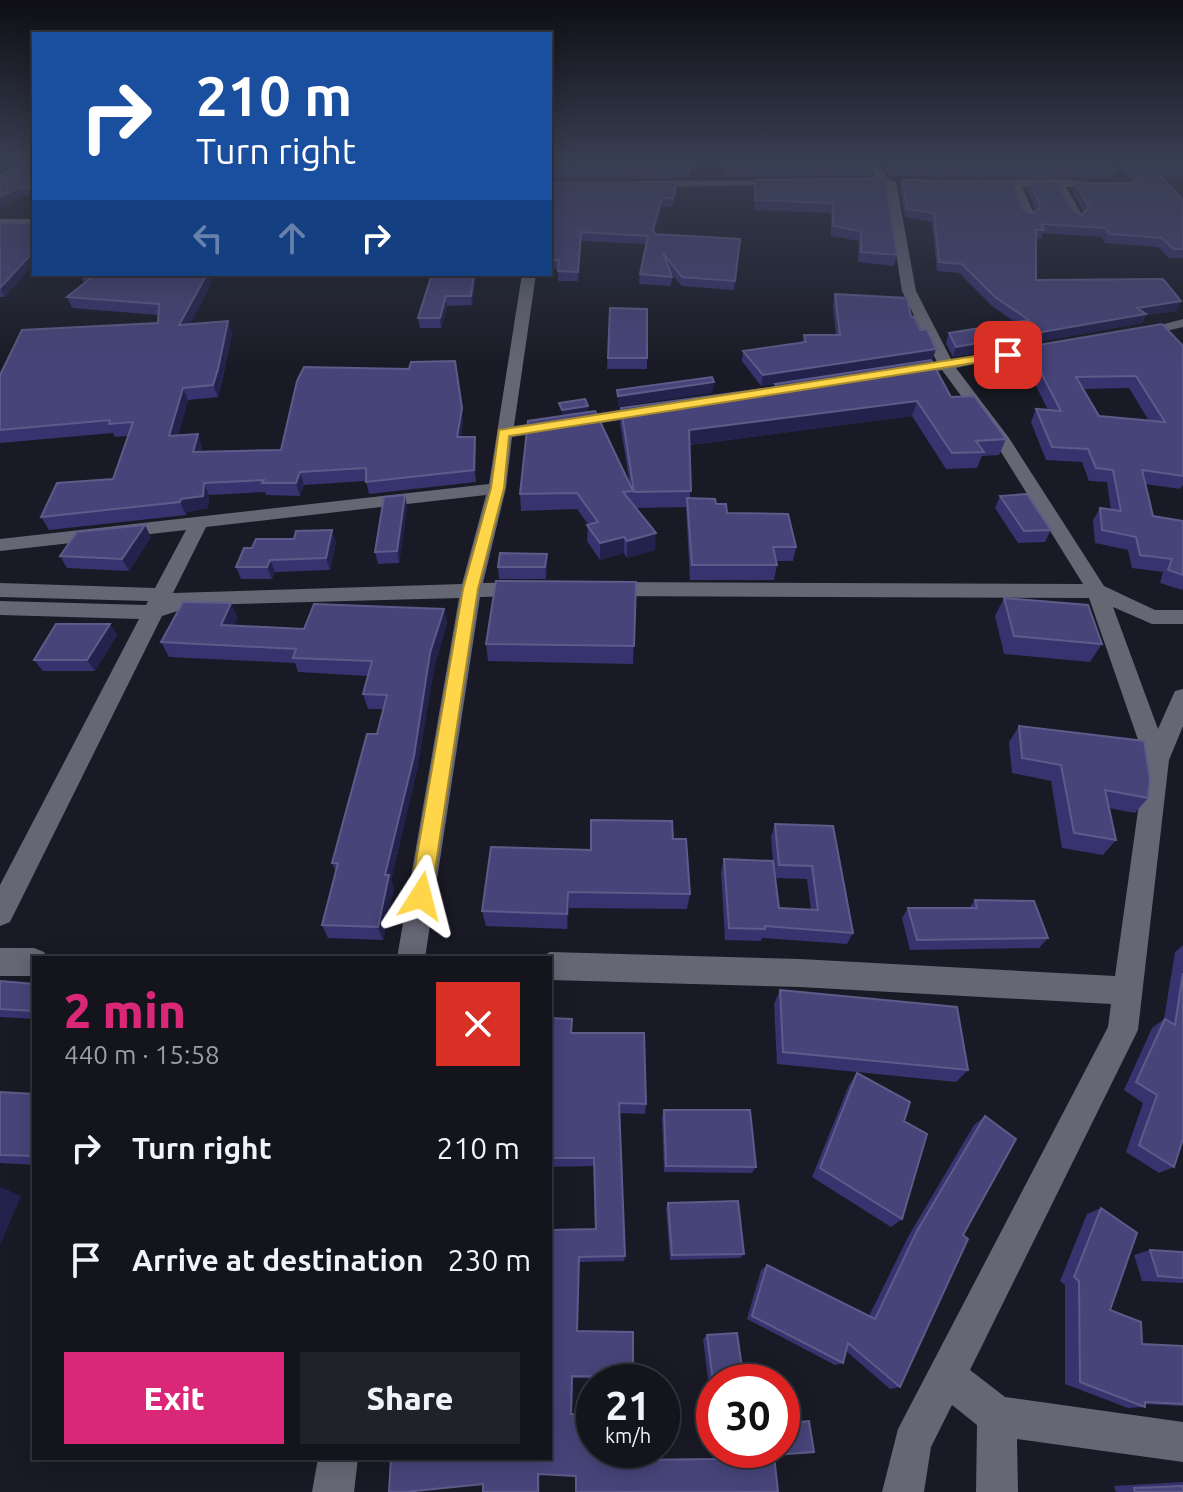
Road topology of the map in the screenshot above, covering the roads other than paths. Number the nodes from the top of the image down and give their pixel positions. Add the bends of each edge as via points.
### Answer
1 (897, 230) edge
2 (529, 276) edge
3 (1183, 323) edge
4 (1117, 337) edge
5 (1039, 350) edge
6 (946, 365) junction
7 (915, 370) edge
8 (671, 407) edge
9 (503, 433) junction
10 (497, 488) junction
11 (199, 522) junction
12 (0, 545) edge
13 (471, 589) junction
14 (549, 589) edge
15 (580, 589) edge
16 (0, 590) edge
17 (1097, 591) junction
18 (162, 603) junction
19 (0, 608) edge
20 (1183, 617) edge
21 (1183, 697) edge
22 (1157, 760) junction
23 (0, 913) edge
24 (411, 956) edge
25 (0, 962) edge
26 (32, 962) edge
27 (552, 966) edge
28 (1128, 991) junction
29 (947, 1376) junction
30 (997, 1416) junction
31 (1183, 1442) edge
32 (338, 1460) edge
33 (333, 1492) edge
34 (903, 1492) edge
35 (997, 1492) edge

1 - 6 street via 909,291
2 - 9 street
3 - 4 street via 1169,335
5 - 6 street
6 - 7 street
6 - 17 street via 1001,438
8 - 9 street
9 - 10 street
10 - 11 street
10 - 13 street
11 - 12 street
11 - 18 street
13 - 14 street
13 - 18 street
13 - 24 street
15 - 17 street
16 - 18 street
17 - 20 street via 1152,617
17 - 22 street
18 - 19 street
18 - 23 street
21 - 22 street
22 - 28 street
25 - 26 street
27 - 28 street
28 - 29 street via 1123,1030
29 - 30 street
29 - 34 street via 912,1443
30 - 31 street
30 - 35 street
32 - 33 street

